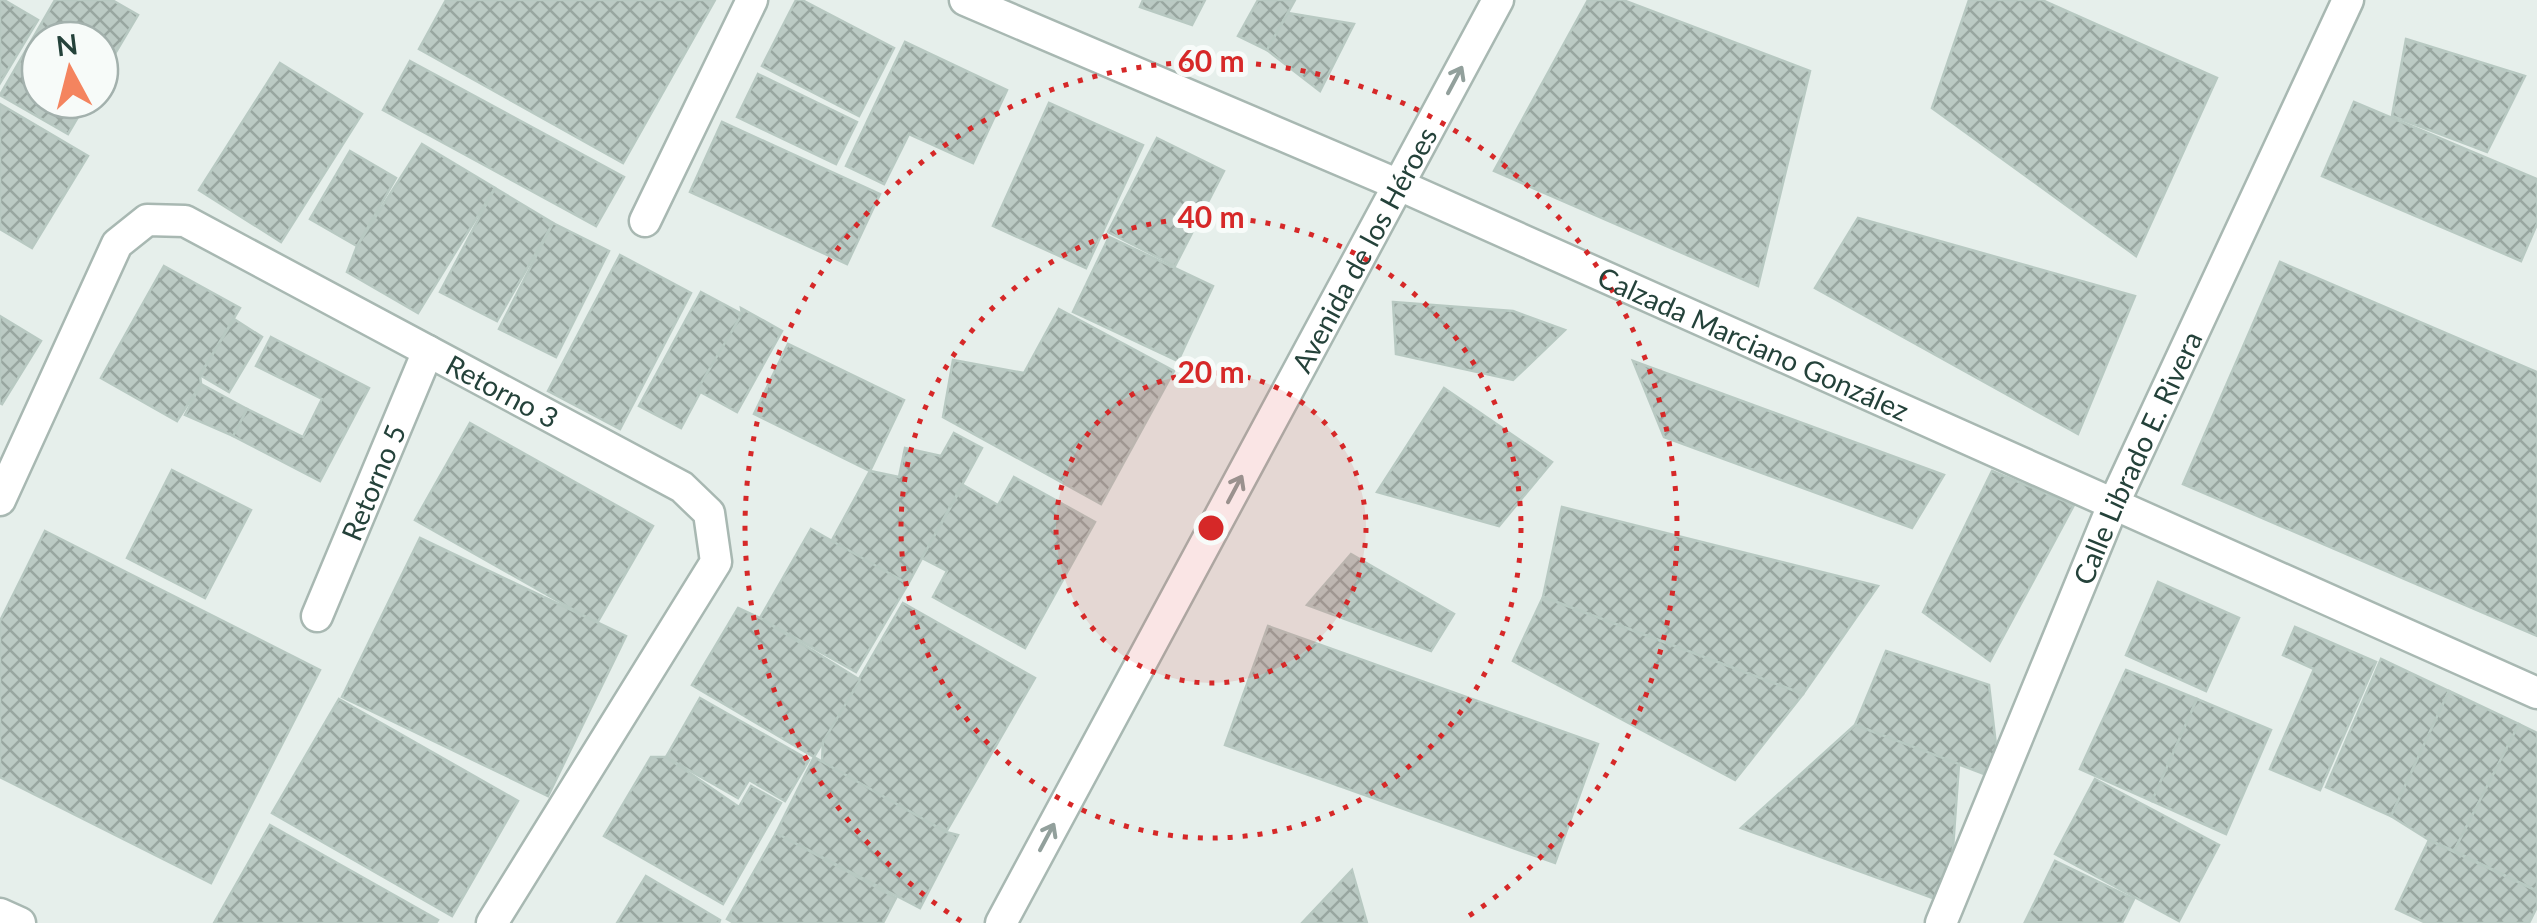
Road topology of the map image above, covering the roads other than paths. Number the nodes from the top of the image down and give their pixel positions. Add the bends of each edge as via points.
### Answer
1 (752, 0) edge
2 (964, 0) edge
3 (1498, 0) edge
4 (2348, 0) edge
5 (1399, 185) junction
6 (644, 222) dead end
7 (428, 351) junction
8 (0, 500) edge
9 (2113, 505) junction
10 (317, 616) dead end
11 (2537, 693) edge
12 (0, 914) edge
13 (20, 923) edge
14 (492, 923) edge
15 (1001, 923) edge
16 (1942, 923) edge

1 - 6 street
2 - 5 street, Calzada Marciano González
5 -> 3 street, Avenida de los Héroes
4 - 9 street, Calle Librado E. Rivera
5 - 9 street, Calzada Marciano González
15 -> 5 street, Avenida de los Héroes
7 - 8 street, Retorno 3 via 185,221 147,220 116,244
7 - 10 street, Retorno 5
7 - 14 street, Retorno 3 via 682,487 709,513 716,562
9 - 11 street, Calzada Marciano González
9 - 16 street, Calle Librado E. Rivera
12 - 13 street

